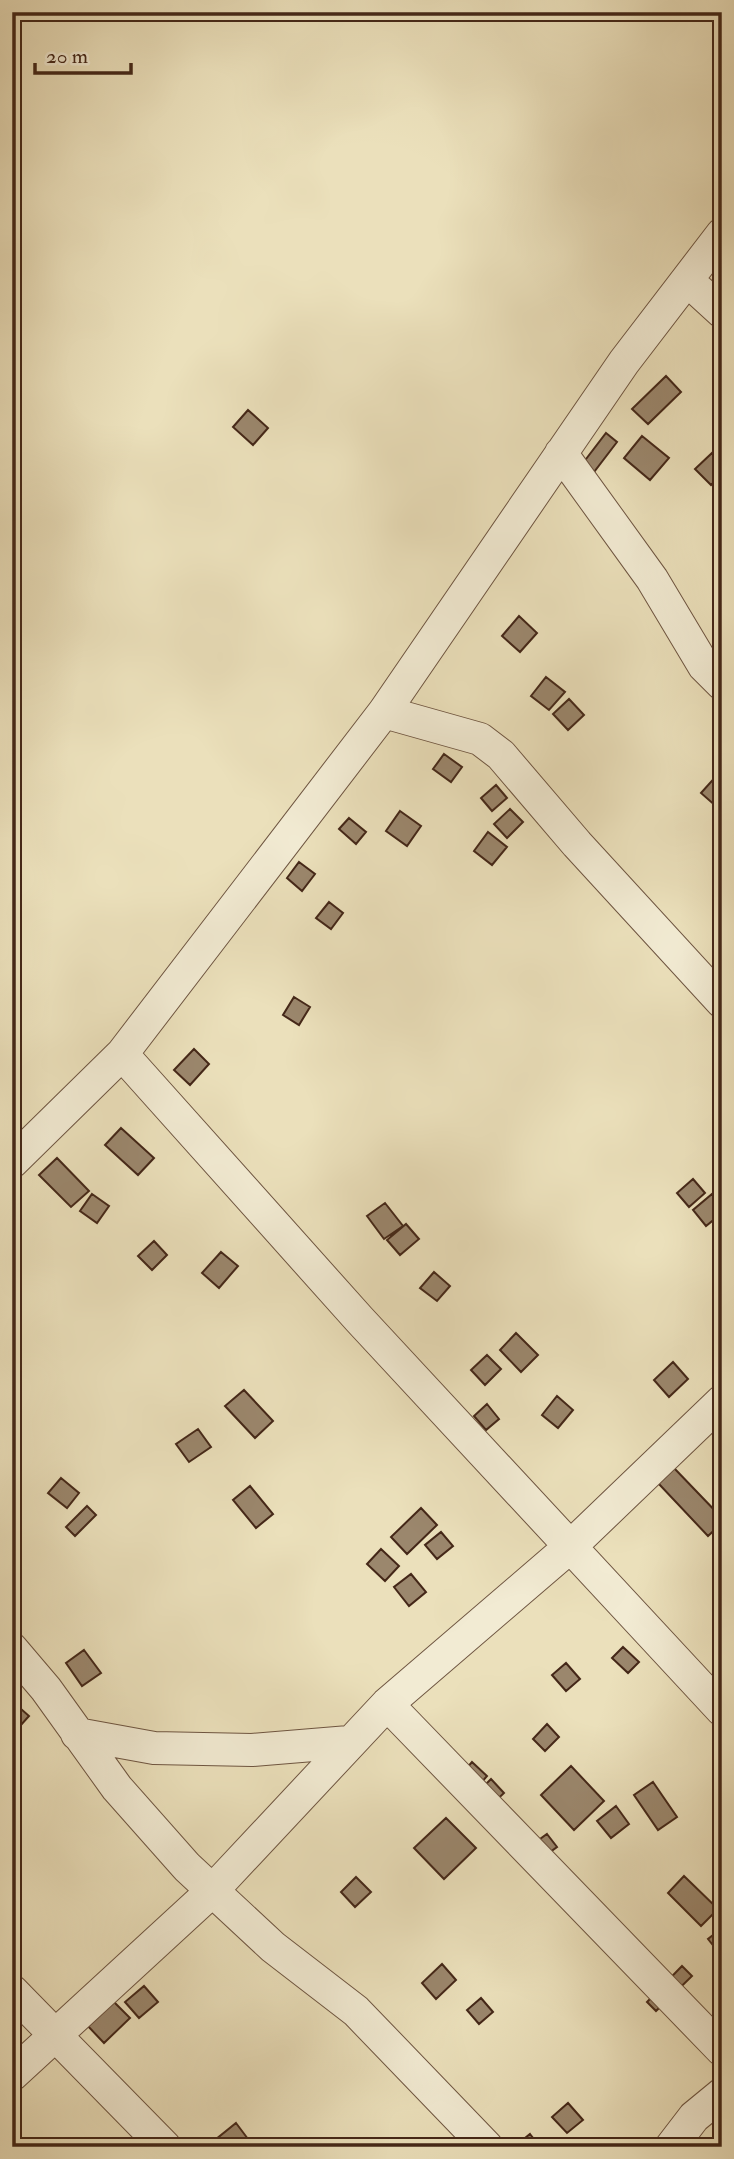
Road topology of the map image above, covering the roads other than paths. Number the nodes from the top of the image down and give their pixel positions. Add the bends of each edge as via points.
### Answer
1 (722, 234) edge
2 (687, 280) junction
3 (722, 312) edge
4 (561, 453) junction
5 (722, 684) edge
6 (384, 712) junction
7 (722, 1002) edge
8 (122, 1054) junction
9 (12, 1162) edge
10 (722, 1401) edge
11 (571, 1546) junction
12 (12, 1649) edge
13 (387, 1704) junction
14 (722, 1710) edge
15 (77, 1734) junction
16 (349, 1742) junction
17 (211, 1892) junction
18 (12, 1991) edge
19 (55, 2037) junction
20 (722, 2050) edge
21 (12, 2075) edge
22 (722, 2094) edge
23 (165, 2147) edge
24 (487, 2147) edge
25 (670, 2147) edge

1 - 2 street
2 - 3 street
2 - 4 street
4 - 5 street via 652,579 704,666
4 - 6 street
6 - 7 street via 480,740 501,755
6 - 8 street
8 - 9 street
8 - 11 street via 359,1319
10 - 11 street
11 - 13 street
11 - 14 street
12 - 15 street
13 - 16 street
13 - 20 street
15 - 16 street via 154,1748 252,1750
15 - 17 street via 117,1788
16 - 17 street
17 - 19 street
17 - 24 street via 356,2011
18 - 19 street
19 - 21 street
19 - 23 street
22 - 25 street via 694,2117

